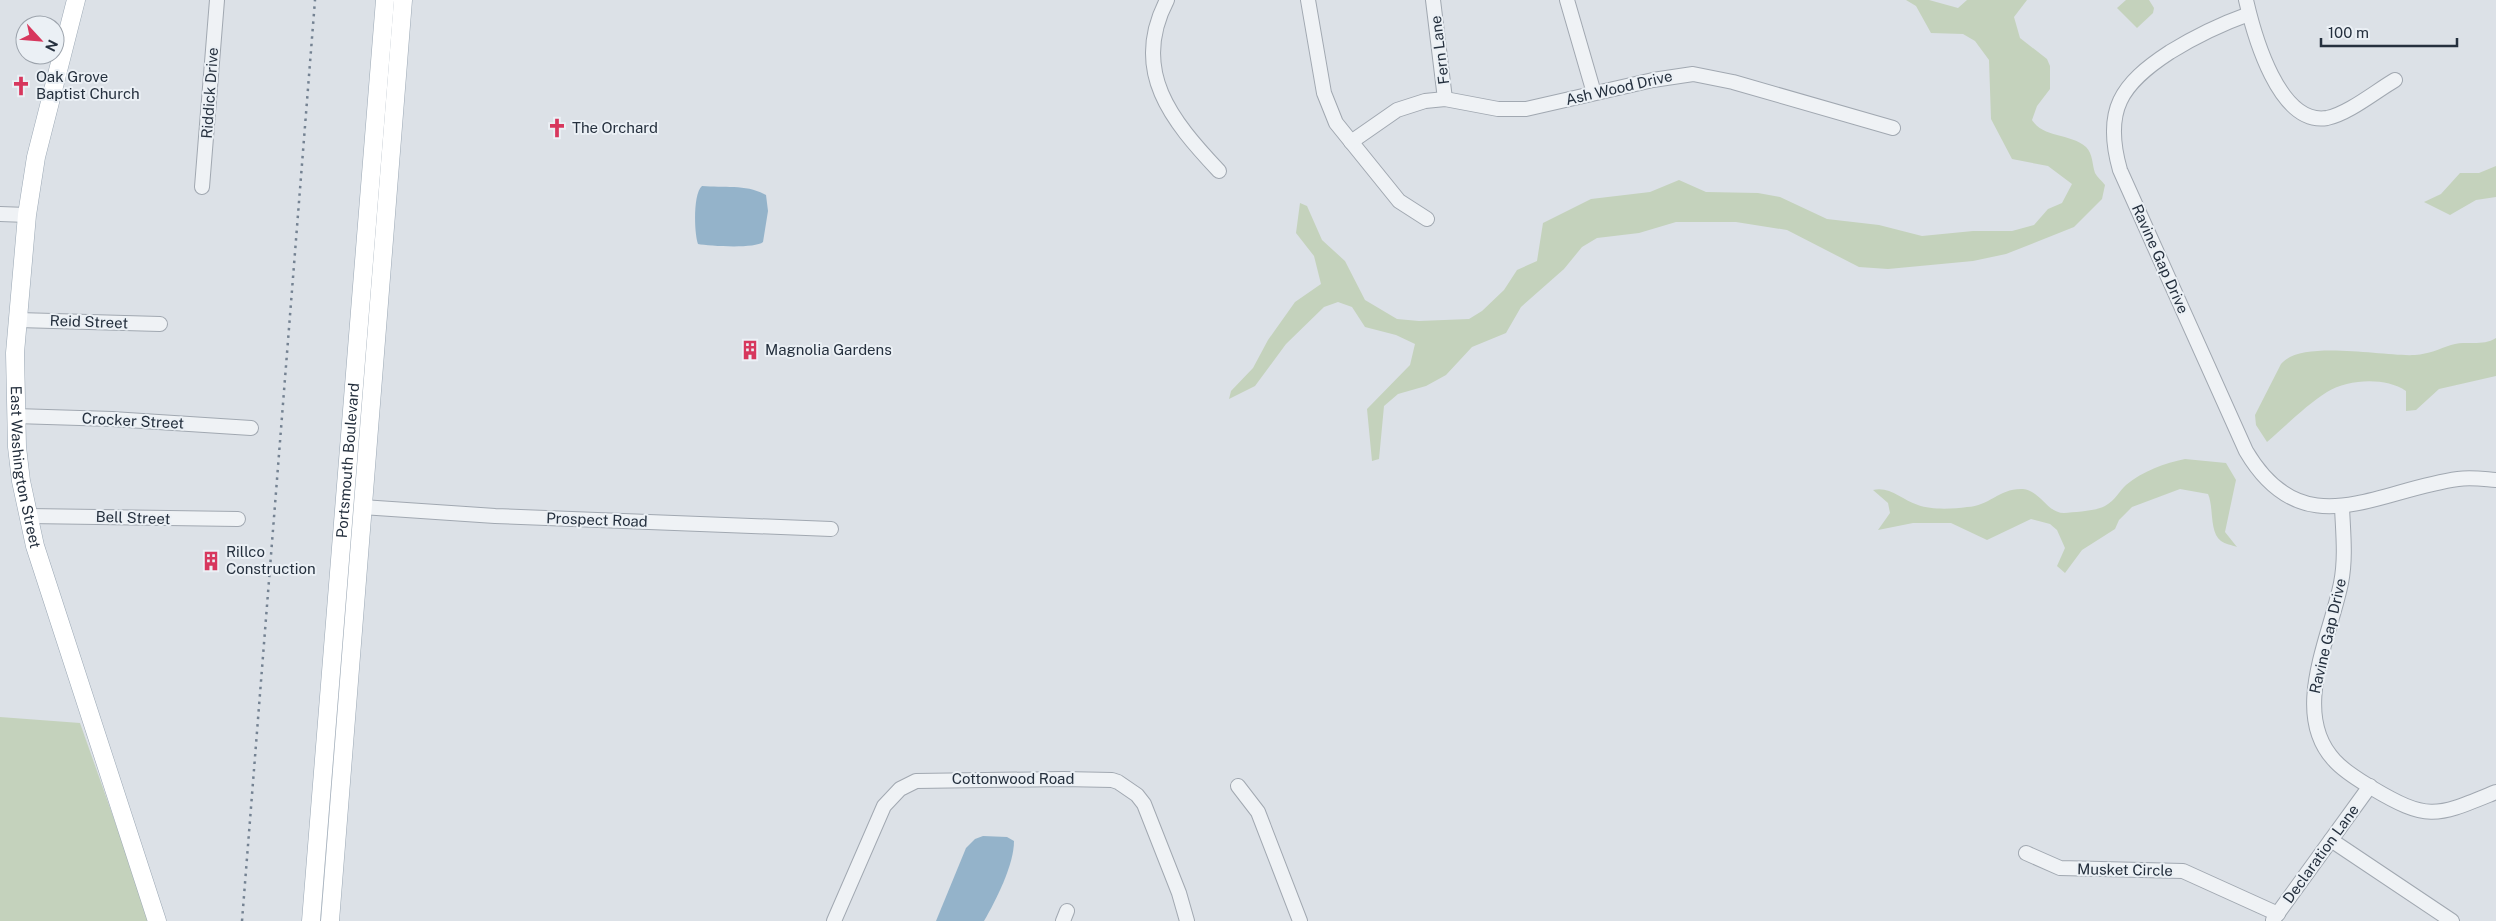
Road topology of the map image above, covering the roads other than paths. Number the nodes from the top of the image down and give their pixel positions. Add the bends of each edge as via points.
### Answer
1 (76, 0) edge
2 (217, 0) edge
3 (385, 0) edge
4 (403, 0) edge
5 (1167, 0) edge
6 (1308, 0) edge
7 (1433, 0) edge
8 (1567, 0) edge
9 (2246, 0) edge
10 (2249, 14) junction
11 (379, 70) junction
12 (397, 72) junction
13 (2395, 80) dead end
14 (1594, 93) junction
15 (1445, 99) junction
16 (1893, 128) dead end
17 (1351, 142) junction
18 (1219, 171) dead end
19 (202, 187) dead end
20 (0, 214) edge
21 (27, 215) junction
22 (1427, 220) dead end
23 (372, 274) junction
24 (18, 320) junction
25 (160, 324) dead end
26 (16, 416) junction
27 (251, 428) dead end
28 (2496, 480) edge
29 (345, 500) junction
30 (362, 504) junction
31 (2342, 507) junction
32 (28, 516) junction
33 (238, 519) dead end
34 (831, 529) dead end
35 (327, 723) junction
36 (345, 723) junction
37 (1238, 786) dead end
38 (2370, 786) junction
39 (2496, 792) edge
40 (2331, 840) junction
41 (2026, 853) dead end
42 (2275, 918) edge
43 (157, 921) edge
44 (311, 921) edge
45 (330, 921) edge
46 (834, 921) edge
47 (1187, 921) edge
48 (1300, 921) edge
49 (2452, 921) edge

1 - 21 main road, East Washington Street via 36,157
2 - 19 street, Riddick Drive
3 - 11 main road, Portsmouth Boulevard
4 - 12 main road, Portsmouth Boulevard
5 - 18 street via 1156,28 1153,49 1160,94 1194,144
6 - 17 street via 1324,93 1336,123
7 - 15 street, Fern Lane
8 - 14 street
9 - 10 street
10 - 13 street via 2258,46 2279,86 2291,104 2307,115 2333,116
10 - 31 street, Ravine Gap Drive via 2200,34 2139,74 2120,100 2113,133 2114,149 2124,179 2254,465 2264,477 2290,496 2321,506
11 - 12 street
11 - 23 main road, Portsmouth Boulevard
12 - 23 main road, Portsmouth Boulevard
14 - 15 street, Ash Wood Drive via 1512,110
14 - 16 street, Ash Wood Drive via 1681,74 1708,76
15 - 17 street, Ash Wood Drive via 1424,100 1397,110
17 - 22 street via 1399,200
20 - 21 street
21 - 24 main road, East Washington Street
23 - 29 main road, Portsmouth Boulevard
23 - 30 main road, Portsmouth Boulevard
24 - 25 street, Reid Street
24 - 26 main road, East Washington Street
26 - 27 street, Crocker Street
26 - 32 main road, East Washington Street via 21,481
28 - 31 street, Ravine Gap Drive via 2458,479
29 - 30 street, Prospect Road
29 - 35 main road, Portsmouth Boulevard
30 - 34 street, Prospect Road via 495,516
30 - 36 main road, Portsmouth Boulevard
31 - 38 street, Ravine Gap Drive via 2342,581 2316,685 2313,712 2319,737 2330,755 2344,770
32 - 33 street, Bell Street
32 - 43 main road, East Washington Street via 44,576
35 - 36 street
35 - 44 main road, Portsmouth Boulevard
36 - 45 main road, Portsmouth Boulevard
37 - 48 street via 1258,812
38 - 39 street, Ravine Gap Drive via 2404,807 2430,812 2455,808
38 - 40 street, Declaration Lane
40 - 42 street, Declaration Lane
40 - 49 street
41 - 42 street, Musket Circle via 2060,868 2183,871
46 - 47 street, Cottonwood Road via 884,806 909,783 916,780 1071,779 1112,780 1137,795 1153,824

